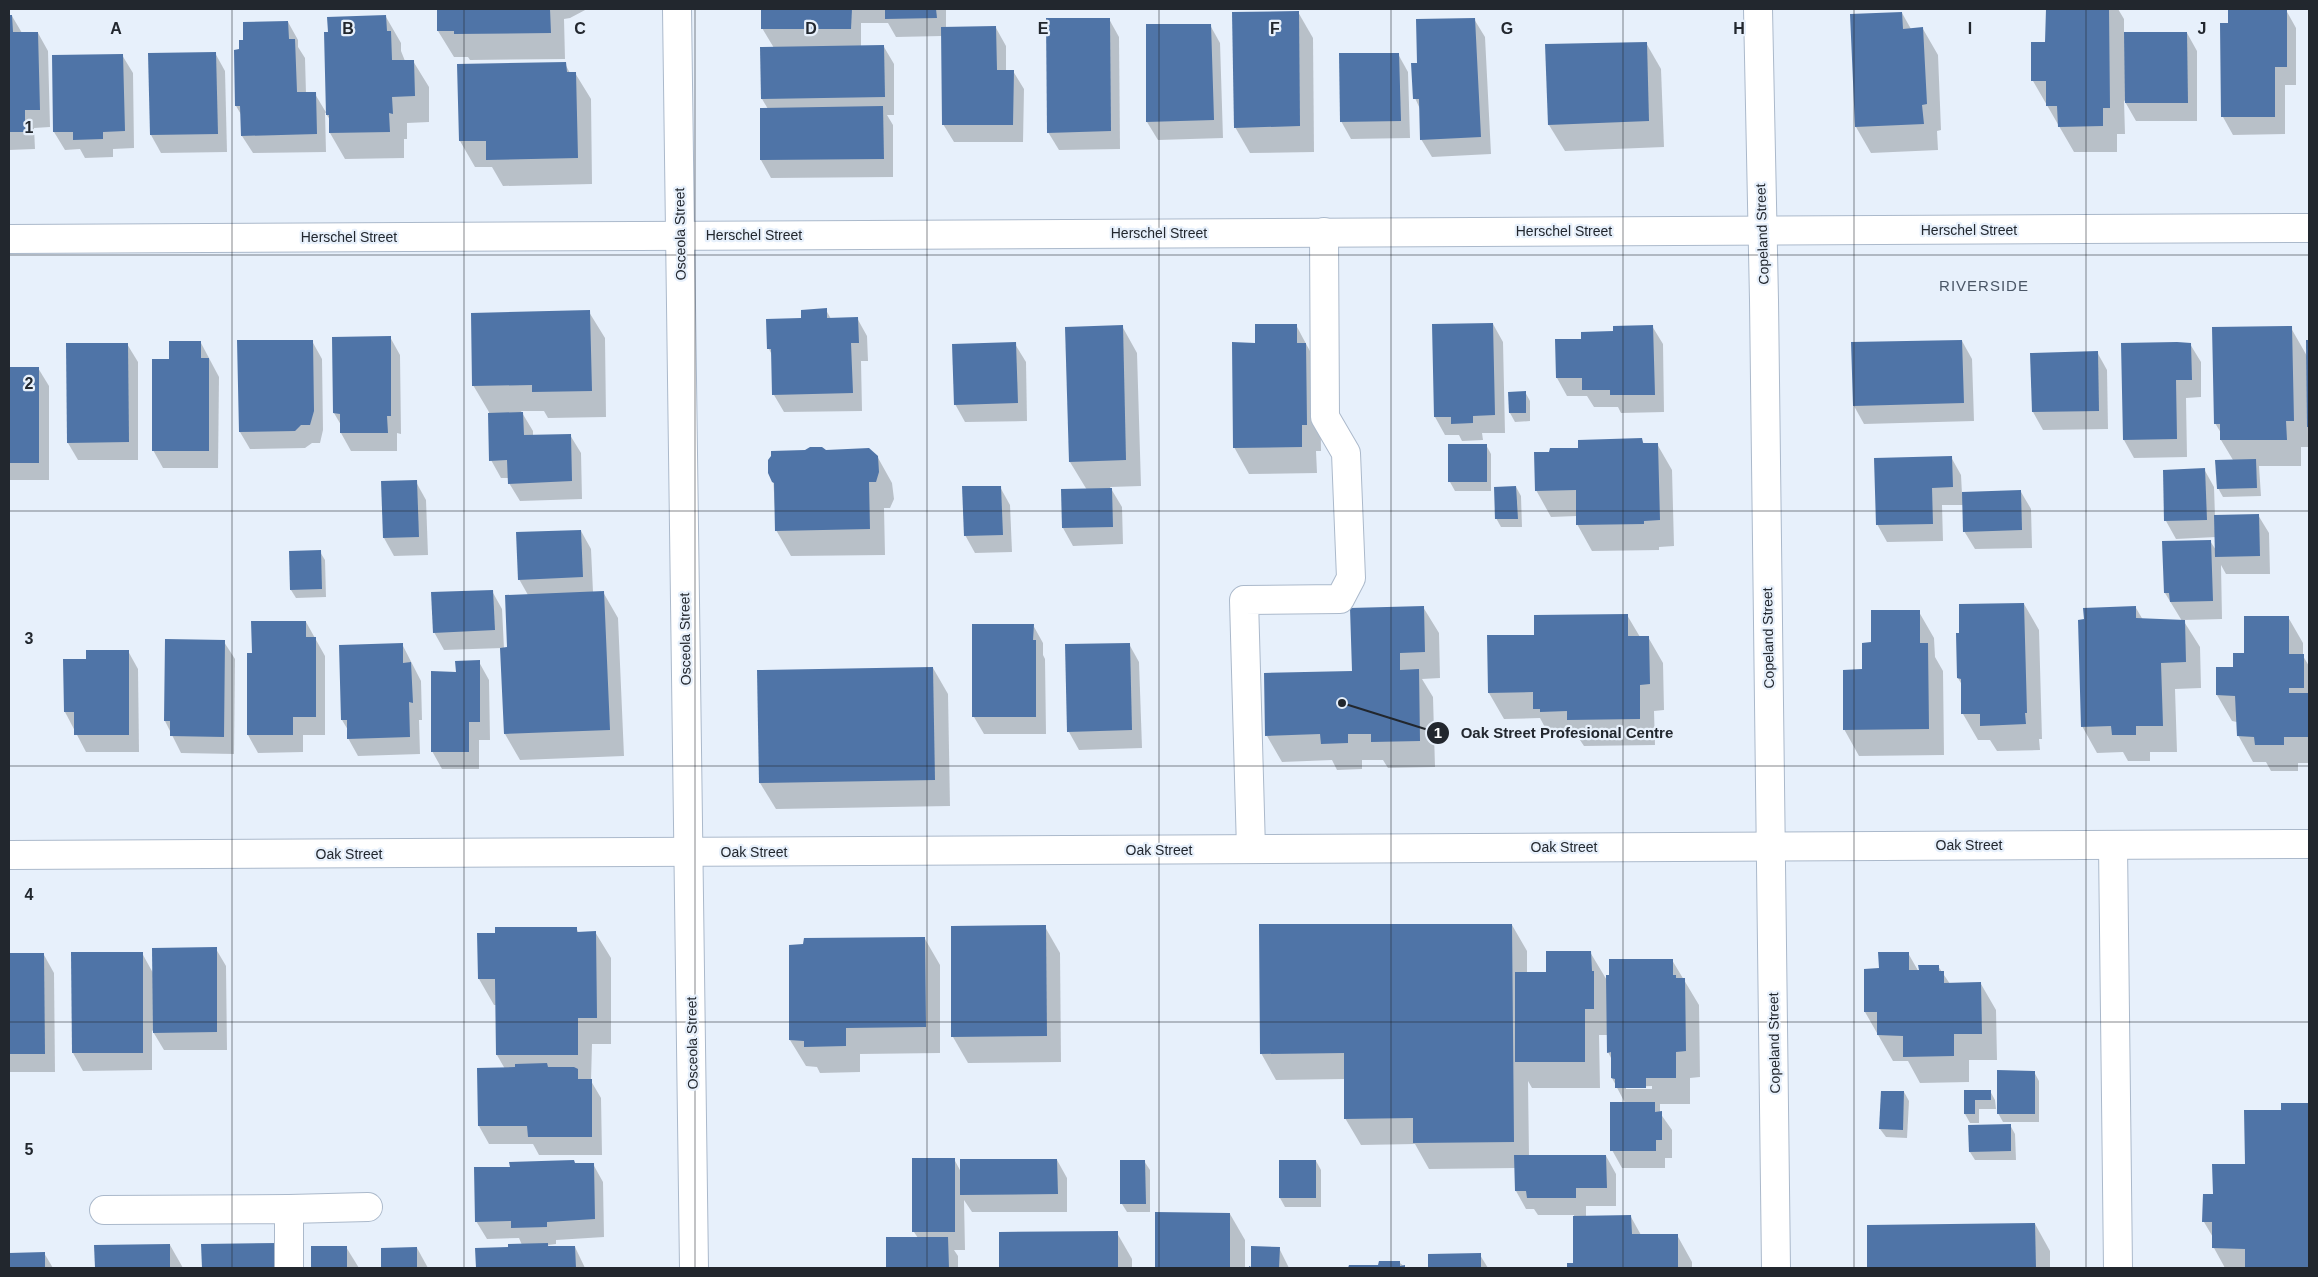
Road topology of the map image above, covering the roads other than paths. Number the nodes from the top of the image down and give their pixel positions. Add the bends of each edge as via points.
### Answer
1 (677, 9) edge
2 (1758, 9) edge
3 (2309, 228) edge
4 (1762, 230) junction
5 (1324, 232) junction
6 (679, 235) junction
7 (9, 239) edge
8 (2309, 844) edge
9 (2113, 845) junction
10 (1771, 846) junction
11 (1251, 849) junction
12 (690, 853) junction
13 (9, 855) edge
14 (368, 1207) dead end
15 (289, 1209) junction
16 (104, 1210) dead end
17 (289, 1268) edge
18 (694, 1268) edge
19 (1776, 1268) edge
20 (2118, 1268) edge

1 - 6 street, Osceola Street
2 - 4 street, Copeland Street
3 - 4 street, Herschel Street
4 - 5 street, Herschel Street
4 - 10 street, Copeland Street
5 - 6 street, Herschel Street
5 - 11 street via 1324,416 1346,453 1351,578 1340,599 1244,600
6 - 7 street, Herschel Street
6 - 12 street, Osceola Street
8 - 9 street, Oak Street
9 - 10 street, Oak Street
9 - 20 street
10 - 11 street, Oak Street
10 - 19 street, Copeland Street
11 - 12 street, Oak Street
12 - 13 street, Oak Street
12 - 18 street, Osceola Street
14 - 15 street
15 - 16 street
15 - 17 street

